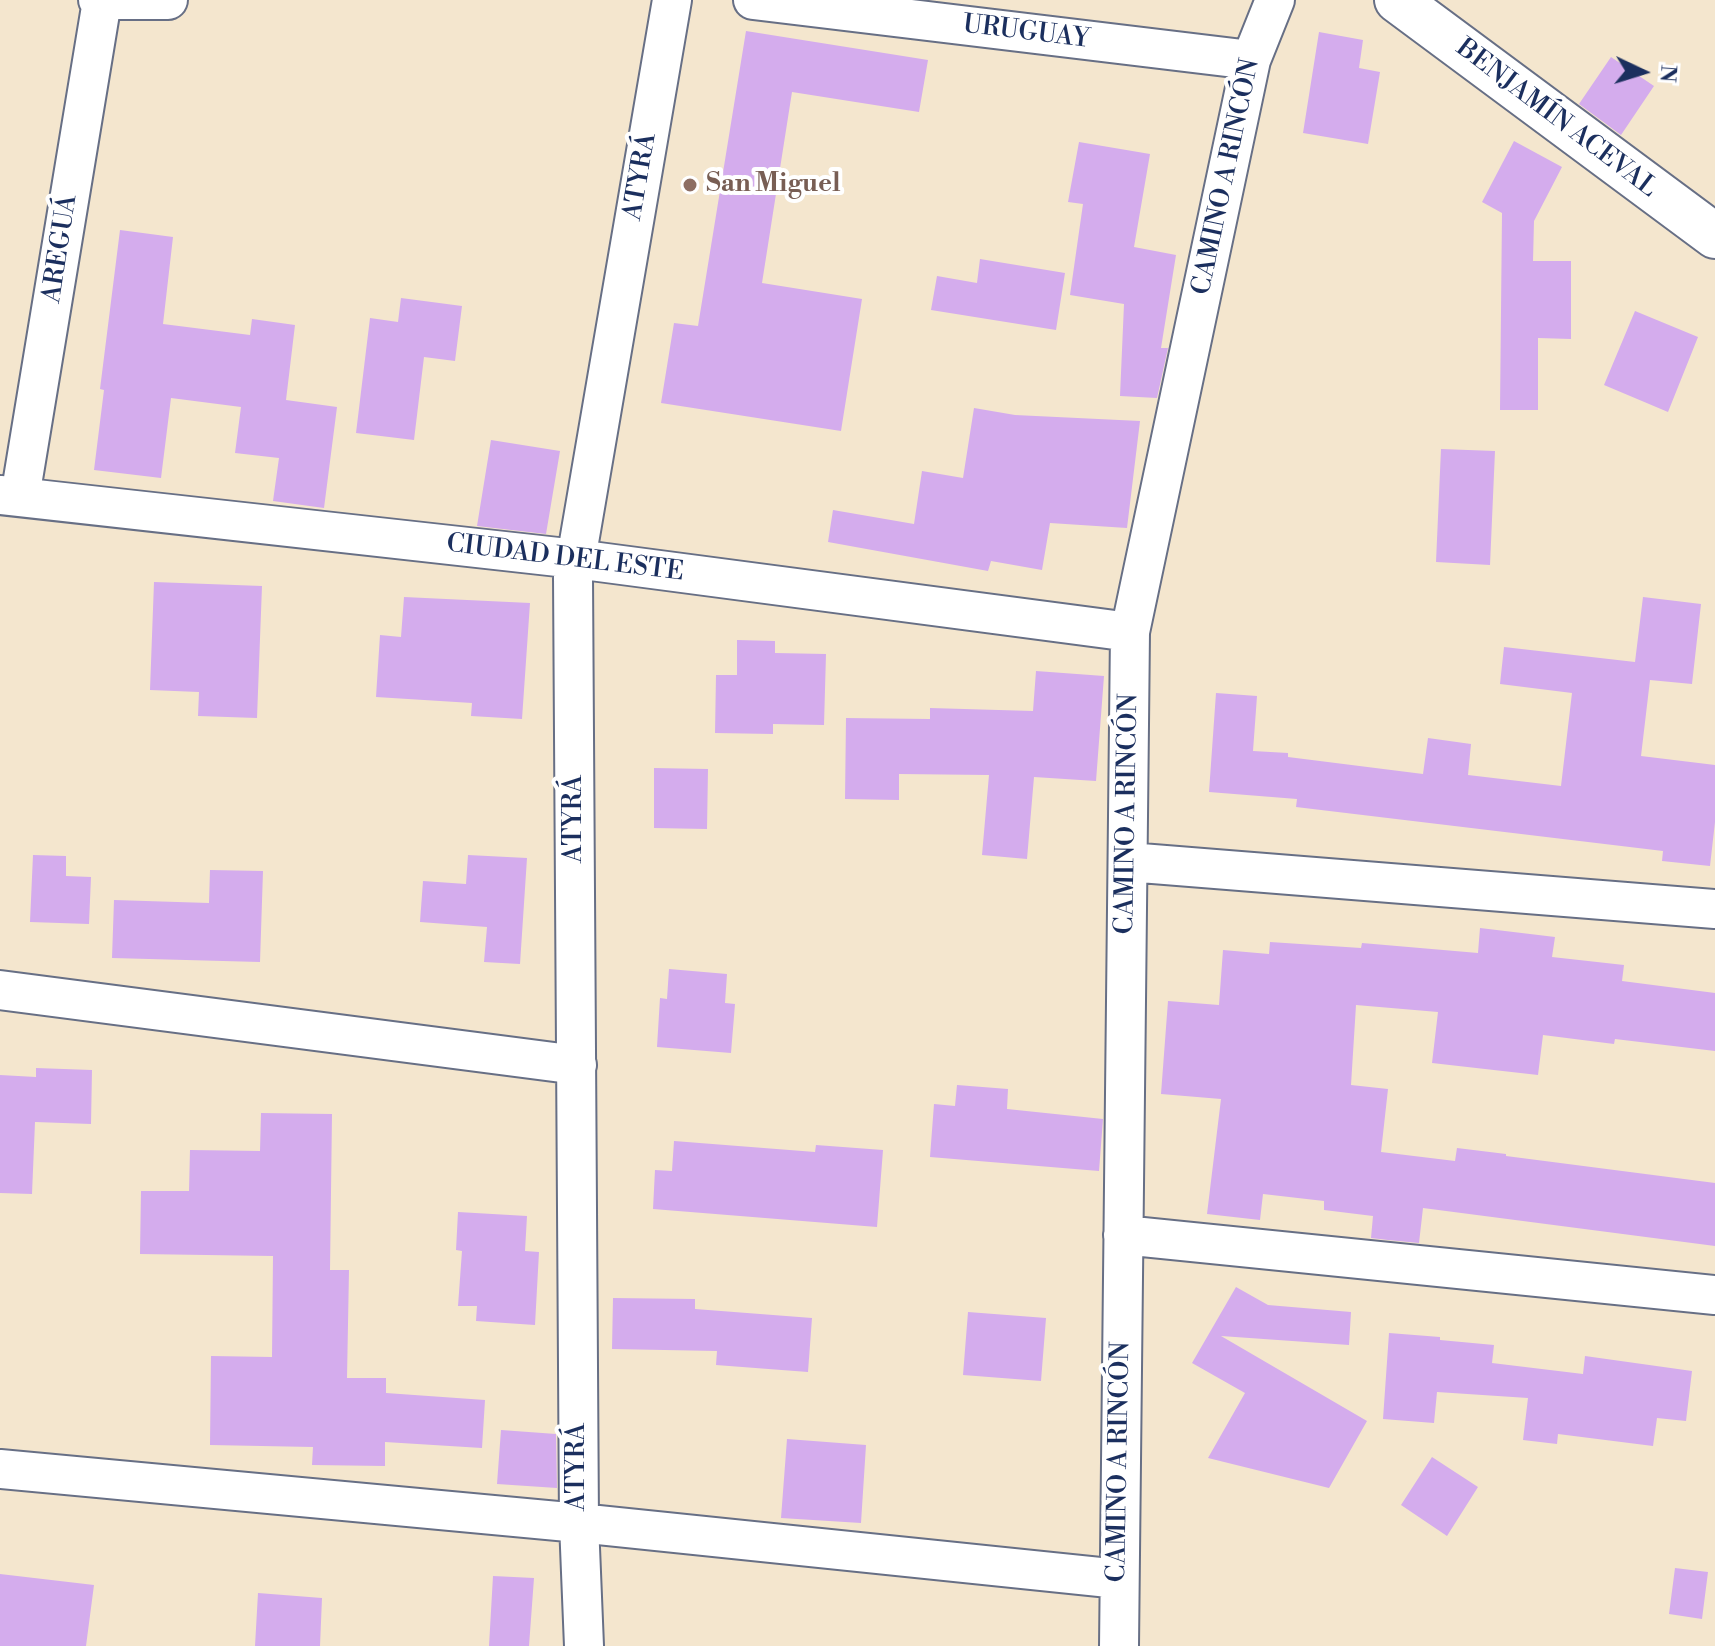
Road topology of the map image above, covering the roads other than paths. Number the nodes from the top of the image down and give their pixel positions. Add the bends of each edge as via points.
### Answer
1 (168, 0) edge
2 (672, 0) edge
3 (753, 0) edge
4 (1275, 0) edge
5 (1397, 0) edge
6 (100, 1) edge
7 (1251, 60) junction
8 (1715, 236) edge
9 (10, 496) edge
10 (576, 559) junction
11 (1130, 632) junction
12 (1128, 862) junction
13 (1715, 909) edge
14 (0, 990) edge
15 (577, 1065) junction
16 (1123, 1235) junction
17 (1715, 1295) edge
18 (0, 1469) edge
19 (579, 1523) junction
20 (1119, 1579) junction
21 (584, 1646) edge
22 (1119, 1646) edge

1 - 6 street
2 - 10 street, ATYRÁ
3 - 7 street, URUGUAY
4 - 7 street, CAMINO A RINCÓN
5 - 8 street, BENJAMÍN ACEVAL
6 - 9 street, AREGUÁ
7 - 11 street, CAMINO A RINCÓN
9 - 10 street, CIUDAD DEL ESTE
10 - 11 street, CIUDAD DEL ESTE
10 - 15 street, ATYRÁ
11 - 12 street, CAMINO A RINCÓN
12 - 13 street
12 - 16 street, CAMINO A RINCÓN
14 - 15 street
15 - 19 street, ATYRÁ
16 - 17 street
16 - 20 street, CAMINO A RINCÓN
18 - 19 street
19 - 20 street
19 - 21 street, ATYRÁ
20 - 22 street, CAMINO A RINCÓN

